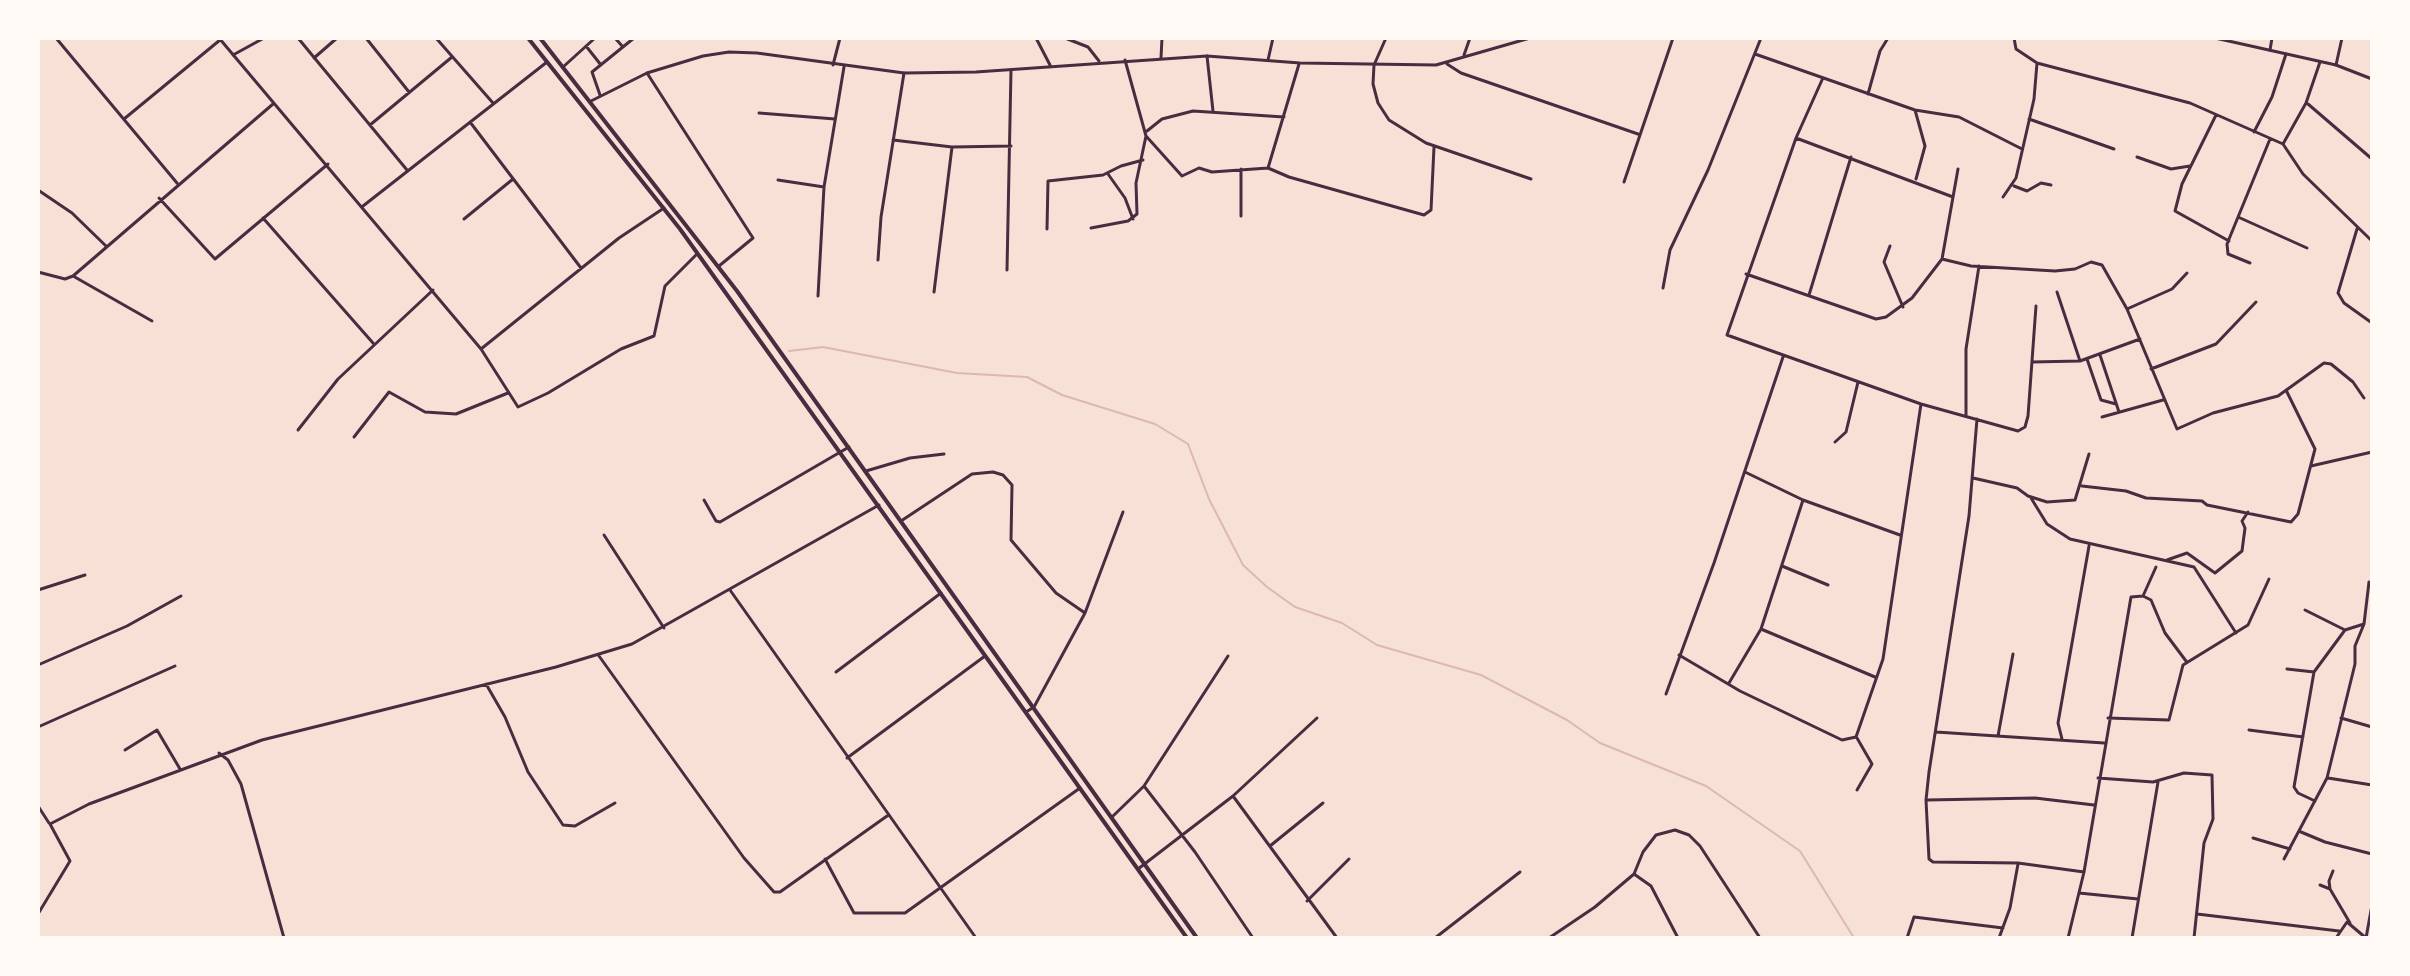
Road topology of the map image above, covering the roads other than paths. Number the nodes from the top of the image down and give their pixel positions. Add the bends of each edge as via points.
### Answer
1 (56, 38) edge
2 (264, 38) edge
3 (298, 38) edge
4 (337, 38) edge
5 (366, 38) edge
6 (436, 38) edge
7 (528, 38) edge
8 (540, 38) edge
9 (595, 38) edge
10 (615, 38) edge
11 (634, 38) edge
12 (840, 38) edge
13 (1036, 38) edge
14 (1065, 38) edge
15 (1162, 38) edge
16 (1273, 38) edge
17 (1386, 38) edge
18 (1470, 38) edge
19 (1530, 38) edge
20 (1673, 38) edge
21 (1761, 38) edge
22 (1880, 38) edge
23 (1888, 38) edge
24 (2014, 38) edge
25 (2215, 38) edge
26 (2272, 38) edge
27 (2342, 38) edge
28 (220, 39) edge
29 (1882, 45) junction
30 (586, 46) junction
31 (623, 47) junction
32 (2270, 50) junction
33 (1755, 54) junction
34 (2286, 54) junction
35 (233, 55) junction
36 (1464, 55) junction
37 (1207, 56) junction
38 (452, 57) junction
39 (314, 58) junction
40 (1161, 58) junction
41 (1125, 60) junction
42 (1268, 60) junction
43 (1099, 61) junction
44 (547, 62) junction
45 (2320, 62) junction
46 (1300, 63) junction
47 (2037, 63) junction
48 (1447, 64) junction
49 (601, 65) junction
50 (833, 65) junction
51 (1050, 65) junction
52 (1374, 65) junction
53 (2336, 65) junction
54 (563, 67) junction
55 (844, 67) junction
56 (1011, 70) junction
57 (647, 73) junction
58 (904, 73) junction
59 (2372, 79) edge
60 (1822, 80) junction
61 (409, 92) junction
62 (1868, 94) junction
63 (600, 95) junction
64 (591, 101) junction
65 (274, 103) junction
66 (493, 103) junction
67 (2306, 103) junction
68 (1915, 110) junction
69 (1213, 111) junction
70 (759, 113) dead end
71 (2216, 115) junction
72 (1284, 117) junction
73 (835, 119) junction
74 (2029, 119) junction
75 (123, 120) junction
76 (470, 122) junction
77 (370, 125) junction
78 (2254, 132) junction
79 (1146, 134) junction
80 (1638, 134) junction
81 (1796, 138) junction
82 (2270, 139) junction
83 (893, 140) junction
84 (2283, 144) junction
85 (1011, 146) junction
86 (952, 147) junction
87 (1434, 147) junction
88 (2022, 149) junction
89 (2114, 149) dead end
90 (1851, 157) junction
91 (2137, 157) dead end
92 (2372, 159) edge
93 (1143, 160) junction
94 (328, 164) junction
95 (2190, 166) junction
96 (1268, 168) junction
97 (1241, 169) junction
98 (1958, 169) dead end
99 (407, 170) junction
100 (1108, 174) junction
101 (513, 179) junction
102 (1531, 179) dead end
103 (778, 180) dead end
104 (1915, 181) junction
105 (1624, 182) dead end
106 (177, 183) junction
107 (2051, 185) dead end
108 (2014, 186) junction
109 (824, 187) junction
110 (38, 190) edge
111 (1953, 197) junction
112 (2003, 197) dead end
113 (159, 198) junction
114 (363, 206) junction
115 (664, 208) junction
116 (1241, 216) dead end
117 (2238, 217) junction
118 (263, 218) junction
119 (464, 219) dead end
120 (1133, 219) junction
121 (1091, 228) dead end
122 (1047, 229) dead end
123 (2357, 229) junction
124 (2229, 241) junction
125 (2372, 241) edge
126 (106, 246) junction
127 (1890, 246) dead end
128 (2307, 248) dead end
129 (698, 254) junction
130 (1942, 259) junction
131 (878, 260) dead end
132 (2250, 263) dead end
133 (719, 266) junction
134 (1979, 266) junction
135 (581, 268) junction
136 (1007, 270) dead end
137 (38, 272) edge
138 (2187, 273) dead end
139 (1746, 274) junction
140 (73, 276) junction
141 (1663, 288) dead end
142 (433, 290) junction
143 (737, 291) junction
144 (934, 292) dead end
145 (2057, 292) dead end
146 (818, 296) dead end
147 (1809, 296) junction
148 (730, 297) junction
149 (2256, 302) dead end
150 (2036, 306) dead end
151 (1903, 307) junction
152 (2127, 309) junction
153 (152, 321) dead end
154 (2372, 323) edge
155 (2140, 339) junction
156 (373, 343) junction
157 (481, 349) junction
158 (2099, 354) junction
159 (1783, 357) junction
160 (2087, 359) junction
161 (2080, 361) junction
162 (2030, 362) junction
163 (2151, 369) junction
164 (1858, 382) junction
165 (2286, 390) junction
166 (508, 393) junction
167 (2364, 398) dead end
168 (2163, 400) junction
169 (1921, 404) junction
170 (2116, 404) junction
171 (2119, 412) junction
172 (1966, 416) junction
173 (2102, 417) dead end
174 (1977, 419) junction
175 (298, 430) dead end
176 (354, 437) dead end
177 (1835, 442) dead end
178 (849, 447) junction
179 (841, 452) junction
180 (2372, 452) edge
181 (944, 454) dead end
182 (2089, 454) dead end
183 (2311, 466) junction
184 (866, 471) junction
185 (1745, 472) junction
186 (1973, 478) junction
187 (2082, 486) junction
188 (2031, 498) junction
189 (704, 500) dead end
190 (1803, 500) junction
191 (2042, 501) junction
192 (879, 505) junction
193 (1123, 512) dead end
194 (2248, 512) junction
195 (2042, 515) junction
196 (901, 521) junction
197 (604, 535) dead end
198 (1900, 535) junction
199 (2089, 546) junction
200 (2167, 560) junction
201 (1782, 566) junction
202 (2156, 567) dead end
203 (85, 575) dead end
204 (2269, 579) dead end
205 (2369, 582) dead end
206 (1828, 585) dead end
207 (38, 590) edge
208 (730, 590) junction
209 (941, 593) junction
210 (181, 596) dead end
211 (2143, 596) junction
212 (2369, 606) edge
213 (2305, 610) dead end
214 (1085, 613) junction
215 (2364, 624) junction
216 (664, 628) junction
217 (1761, 629) junction
218 (2345, 630) junction
219 (2236, 633) junction
220 (2013, 654) dead end
221 (1679, 655) junction
222 (599, 656) junction
223 (985, 656) junction
224 (1228, 656) dead end
225 (2186, 661) junction
226 (38, 665) edge
227 (175, 666) dead end
228 (2287, 669) dead end
229 (836, 672) dead end
230 (2314, 672) junction
231 (1875, 677) junction
232 (1729, 683) junction
233 (486, 684) junction
234 (1666, 694) dead end
235 (1034, 707) junction
236 (1026, 712) junction
237 (1317, 718) dead end
238 (2108, 718) junction
239 (2341, 718) junction
240 (38, 727) edge
241 (2372, 727) edge
242 (2249, 730) dead end
243 (1935, 732) junction
244 (1998, 736) junction
245 (1856, 737) junction
246 (2303, 737) junction
247 (2062, 739) junction
248 (2104, 743) junction
249 (125, 750) dead end
250 (219, 753) junction
251 (846, 758) junction
252 (180, 769) junction
253 (2098, 778) junction
254 (2327, 778) junction
255 (2158, 782) junction
256 (2372, 785) edge
257 (1144, 786) junction
258 (1082, 790) junction
259 (1857, 790) dead end
260 (1233, 796) junction
261 (1926, 800) junction
262 (2317, 801) junction
263 (615, 803) dead end
264 (1323, 803) dead end
265 (2094, 805) junction
266 (38, 806) edge
267 (887, 816) junction
268 (1112, 817) junction
269 (50, 824) junction
270 (2301, 832) junction
271 (1182, 836) junction
272 (2253, 838) dead end
273 (1270, 847) junction
274 (2290, 849) junction
275 (2372, 854) edge
276 (825, 859) junction
277 (1349, 859) dead end
278 (2284, 859) dead end
279 (2018, 863) junction
280 (1145, 864) junction
281 (1138, 869) junction
282 (2333, 871) dead end
283 (1520, 872) dead end
284 (2084, 872) junction
285 (1634, 874) junction
286 (2320, 885) dead end
287 (940, 889) junction
288 (2330, 889) junction
289 (2079, 893) junction
290 (2138, 899) junction
291 (1307, 901) junction
292 (2372, 905) edge
293 (38, 914) edge
294 (2197, 914) junction
295 (2350, 923) junction
296 (2003, 928) junction
297 (2339, 931) junction
298 (284, 938) edge
299 (976, 938) edge
300 (1187, 938) edge
301 (1197, 938) edge
302 (1253, 938) edge
303 (1337, 938) edge
304 (1436, 938) edge
305 (1549, 938) edge
306 (1678, 938) edge
307 (1760, 938) edge
308 (1907, 938) edge
309 (1999, 938) edge
310 (2068, 938) edge
311 (2132, 938) edge
312 (2194, 938) edge
313 (2336, 938) edge
314 (2366, 938) edge

1 - 75 street
2 - 35 street
3 - 39 street
4 - 39 street
5 - 61 street
6 - 38 street
7 - 44 main road
8 - 54 main road
9 - 30 street
10 - 31 street
11 - 31 street
12 - 50 street
13 - 51 street
14 - 43 street via 1088,47
15 - 40 street
16 - 42 street
17 - 52 street
18 - 36 street
19 - 36 street
20 - 80 street
21 - 33 street
22 - 29 street
23 - 29 street
24 - 47 street via 2016,49
25 - 32 street
26 - 32 street
27 - 53 street
28 - 35 street
28 - 75 street
29 - 62 street
30 - 49 street
30 - 54 street
31 - 49 street
32 - 34 street
33 - 60 street
33 - 141 street via 1670,250
34 - 45 street
34 - 78 street
35 - 65 street
36 - 48 street
37 - 40 street
37 - 42 street
37 - 69 street
38 - 61 street
38 - 66 street
39 - 77 street
40 - 41 street
41 - 43 street
41 - 79 street
42 - 46 street
43 - 51 street
44 - 66 street
44 - 115 main road
45 - 53 street
45 - 67 street
46 - 52 street
46 - 72 street
47 - 71 street via 2190,103
47 - 74 street
48 - 52 street
48 - 80 street
49 - 63 street via 592,74
50 - 55 street
50 - 57 street via 729,52
51 - 56 street
52 - 87 street via 1374,94 1382,112
53 - 59 street
54 - 64 main road
55 - 58 street
55 - 73 street
56 - 58 street
56 - 85 street
57 - 63 street
57 - 133 street via 753,238
58 - 83 street
60 - 62 street
60 - 81 street
61 - 77 street
62 - 68 street
63 - 64 street
64 - 133 main road
65 - 94 street
65 - 106 street
66 - 76 street
67 - 84 street
67 - 92 street
68 - 88 street via 1959,117
68 - 104 street via 1925,146
69 - 72 street via 1223,116
69 - 79 street via 1170,116
70 - 73 street
71 - 78 street
71 - 95 street
72 - 96 street
73 - 109 street
74 - 88 street
74 - 89 street
75 - 106 street
76 - 99 street
76 - 101 street
77 - 99 street
78 - 82 street
79 - 93 street
79 - 97 street via 1182,176 1199,168
80 - 105 street
81 - 90 street
81 - 139 street
82 - 84 street
82 - 117 street
83 - 86 street
83 - 131 street
84 - 123 street via 2303,174
85 - 86 street
85 - 136 street
86 - 144 street
87 - 96 street via 1431,210 1424,215
87 - 102 street
88 - 108 street
90 - 104 street
90 - 147 street
91 - 95 street via 2171,169
93 - 100 street
93 - 120 street
94 - 114 street
94 - 118 street
95 - 124 street via 2175,211
96 - 97 street
97 - 116 street
98 - 111 street
99 - 114 street
100 - 120 street
100 - 122 street via 1046,183
101 - 119 street
101 - 135 street
103 - 109 street
104 - 111 street
106 - 113 street
107 - 108 street via 2041,183 2027,191
108 - 112 street
109 - 146 street
110 - 126 street
111 - 130 street
113 - 118 street via 215,259
113 - 126 street
114 - 142 street
115 - 129 main road
115 - 135 street
117 - 124 street
117 - 128 street
118 - 156 street
120 - 121 street
123 - 125 street
123 - 154 street via 2338,293
124 - 132 street via 2228,254
126 - 140 street
127 - 151 street via 1884,262
129 - 148 main road
129 - 166 street via 665,286 654,336 621,349 523,407
130 - 134 street
130 - 151 street
133 - 143 main road
134 - 152 street via 2067,271 2097,262
134 - 172 street via 1965,357
135 - 157 street
137 - 140 street
138 - 152 street via 2172,289
139 - 147 street
139 - 159 street via 1727,335
140 - 153 street
142 - 156 street
142 - 157 street
143 - 148 main road
143 - 178 main road
145 - 161 street
147 - 151 street via 1876,319
148 - 179 main road
149 - 163 street via 2216,344
150 - 162 street
152 - 155 street
155 - 158 street
155 - 163 street
156 - 175 street
157 - 166 street
158 - 160 street
158 - 170 street
159 - 164 street
159 - 185 street
160 - 161 street
160 - 170 street via 2101,400
161 - 162 street
162 - 174 street via 2028,416 2022,429
163 - 168 street
164 - 169 street
164 - 177 street via 1846,432
165 - 167 street via 2328,363
165 - 168 street via 2213,413 2180,430
165 - 183 street via 2314,444
166 - 176 street via 456,414 425,412 389,392
168 - 171 street
169 - 172 street
169 - 198 street
170 - 171 street
171 - 173 street
172 - 174 street
174 - 186 street
178 - 179 street
178 - 184 main road
179 - 189 street via 720,522
179 - 192 main road
180 - 183 street
181 - 184 street
182 - 187 street
183 - 194 street via 2293,521
184 - 196 main road
185 - 190 street
185 - 221 street
186 - 188 street via 2017,488
186 - 243 street
187 - 191 street via 2075,500
187 - 194 street
188 - 191 street
188 - 195 street
190 - 198 street
190 - 201 street
191 - 195 street
192 - 208 street
192 - 209 main road
193 - 214 street
194 - 200 street via 2242,521 2242,551 2215,573 2187,553
195 - 199 street via 2058,532
196 - 214 street via 972,474 1003,475 1012,485 1011,540 1056,593
196 - 235 main road
197 - 216 street
198 - 231 street via 1883,659
199 - 200 street
199 - 247 street via 2058,723
200 - 219 street via 2197,569
201 - 206 street
201 - 217 street
202 - 211 street
203 - 207 street
204 - 219 street via 2252,618
205 - 212 street
208 - 216 street
208 - 251 street
209 - 223 main road
209 - 229 street
210 - 226 street
211 - 225 street via 2151,600 2165,633
211 - 238 street via 2130,599
212 - 215 street
213 - 218 street
214 - 235 street
215 - 218 street
215 - 239 street
216 - 222 street
217 - 231 street
217 - 232 street
218 - 230 street
219 - 225 street
220 - 244 street
221 - 232 street
221 - 234 street
222 - 233 street
222 - 276 street via 774,892
223 - 236 main road
223 - 251 street
224 - 257 street
225 - 238 street via 2169,720
227 - 240 street
228 - 230 street
230 - 246 street
231 - 245 street
232 - 245 street via 1842,740
233 - 250 street
233 - 263 street via 528,772 563,825 575,826
235 - 236 street
235 - 268 main road
236 - 258 main road
237 - 260 street
238 - 248 street
239 - 241 street
239 - 254 street
242 - 246 street
243 - 244 street
243 - 261 street
244 - 247 street
245 - 259 street via 1872,764
246 - 262 street via 2294,787
247 - 248 street
248 - 253 street
249 - 252 street via 157,730
250 - 252 street
250 - 298 street via 241,784
251 - 267 street
252 - 269 street
253 - 255 street
253 - 265 street
254 - 256 street
254 - 262 street
255 - 290 street
255 - 294 street via 2184,773 2207,772 2214,777 2213,819 2204,843
257 - 268 street
257 - 271 street
258 - 281 main road
258 - 287 street
260 - 271 street
260 - 273 street
261 - 265 street via 2035,798
261 - 279 street via 1930,862
262 - 270 street
264 - 273 street
265 - 284 street
266 - 269 street
267 - 276 street
267 - 287 street
268 - 280 main road
269 - 293 street via 70,861
270 - 274 street
270 - 275 street
271 - 280 street
271 - 302 street
272 - 274 street
273 - 291 street
274 - 278 street
276 - 287 street via 856,914 905,913
277 - 291 street
279 - 284 street
279 - 296 street
280 - 281 street
280 - 301 main road
281 - 300 main road
282 - 288 street
283 - 304 street
284 - 289 street
285 - 305 street
285 - 306 street via 1651,886
285 - 307 street via 1656,835 1675,830 1689,835 1720,872
286 - 288 street
287 - 299 street
288 - 295 street
289 - 290 street
289 - 310 street
290 - 311 street
291 - 303 street
292 - 314 street
294 - 297 street
294 - 312 street
295 - 297 street via 2343,923
295 - 314 street
296 - 308 street via 1914,917
296 - 309 street
297 - 313 street

